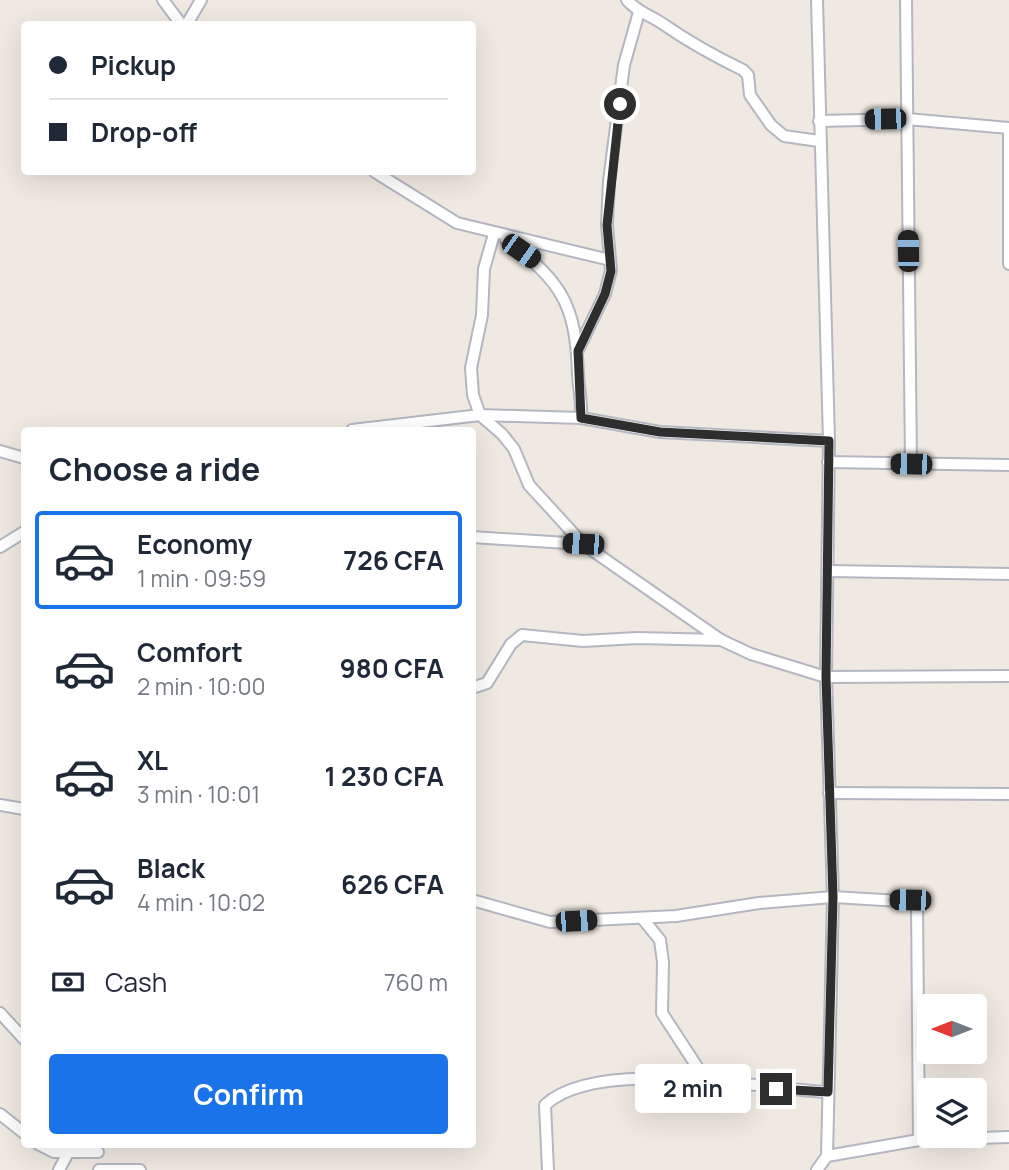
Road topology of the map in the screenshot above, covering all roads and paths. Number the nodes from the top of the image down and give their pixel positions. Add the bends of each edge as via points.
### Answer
1 (163, 0) edge
2 (201, 0) edge
3 (627, 0) edge
4 (817, 0) edge
5 (906, 0) edge
6 (639, 12) junction
7 (181, 21) edge
8 (186, 21) edge
9 (1009, 117) edge
10 (907, 118) junction
11 (819, 121) junction
12 (1009, 128) edge
13 (819, 141) junction
14 (380, 175) edge
15 (498, 235) junction
16 (1009, 244) edge
17 (610, 260) junction
18 (1009, 264) edge
19 (578, 351) junction
20 (480, 415) junction
21 (581, 418) junction
22 (378, 427) edge
23 (829, 441) junction
24 (0, 451) edge
25 (21, 457) edge
26 (828, 462) junction
27 (911, 464) junction
28 (1009, 465) edge
29 (21, 534) edge
30 (476, 537) edge
31 (583, 544) junction
32 (0, 547) edge
33 (829, 571) junction
34 (1009, 574) edge
35 (721, 640) junction
36 (1009, 676) edge
37 (826, 677) junction
38 (476, 687) edge
39 (829, 793) junction
40 (1009, 794) edge
41 (0, 805) edge
42 (21, 809) edge
43 (833, 897) junction
44 (476, 901) edge
45 (642, 918) junction
46 (0, 1013) edge
47 (21, 1036) edge
48 (918, 1078) edge
49 (705, 1079) junction
50 (828, 1092) junction
51 (0, 1114) edge
52 (21, 1131) edge
53 (1009, 1136) edge
54 (987, 1137) edge
55 (917, 1140) edge
56 (46, 1148) edge
57 (71, 1148) edge
58 (96, 1148) edge
59 (827, 1156) junction
60 (104, 1169) edge
61 (59, 1170) edge
62 (140, 1170) edge
63 (548, 1170) edge
64 (817, 1170) edge

1 - 7 street
2 - 8 street
3 - 6 street
4 - 11 street
5 - 10 street
6 - 13 street via 743,70 750,95 784,136
6 - 17 street via 624,65 610,181
9 - 12 street
10 - 11 street
10 - 12 street
10 - 27 street
11 - 13 street
12 - 16 street
13 - 23 street
14 - 15 street via 457,223
15 - 17 street
15 - 19 street via 540,264 564,298 575,325
15 - 20 street via 484,269 485,295 471,368
16 - 18 street
17 - 19 street via 605,294
19 - 21 street
20 - 21 street
20 - 22 street
20 - 31 street via 514,449 529,485
21 - 23 street via 660,432
23 - 26 street
24 - 25 street
26 - 27 street
26 - 33 street
27 - 28 street
29 - 32 street
30 - 31 street
31 - 35 street
33 - 34 street
33 - 37 street
35 - 37 street
35 - 38 street via 583,641 522,635 511,644 487,683
36 - 37 street
37 - 39 street
39 - 40 street
39 - 43 street
41 - 42 street
43 - 45 street
43 - 48 street via 917,902
43 - 50 street
44 - 45 street via 550,922
45 - 49 street via 660,940 663,1013
46 - 47 street
49 - 50 street
49 - 63 street via 605,1082 551,1099 544,1111
50 - 59 street
51 - 52 street
53 - 54 street
55 - 59 street
56 - 57 street via 54,1152
57 - 58 street
57 - 61 street
58 - 60 street
59 - 64 street
60 - 62 street

